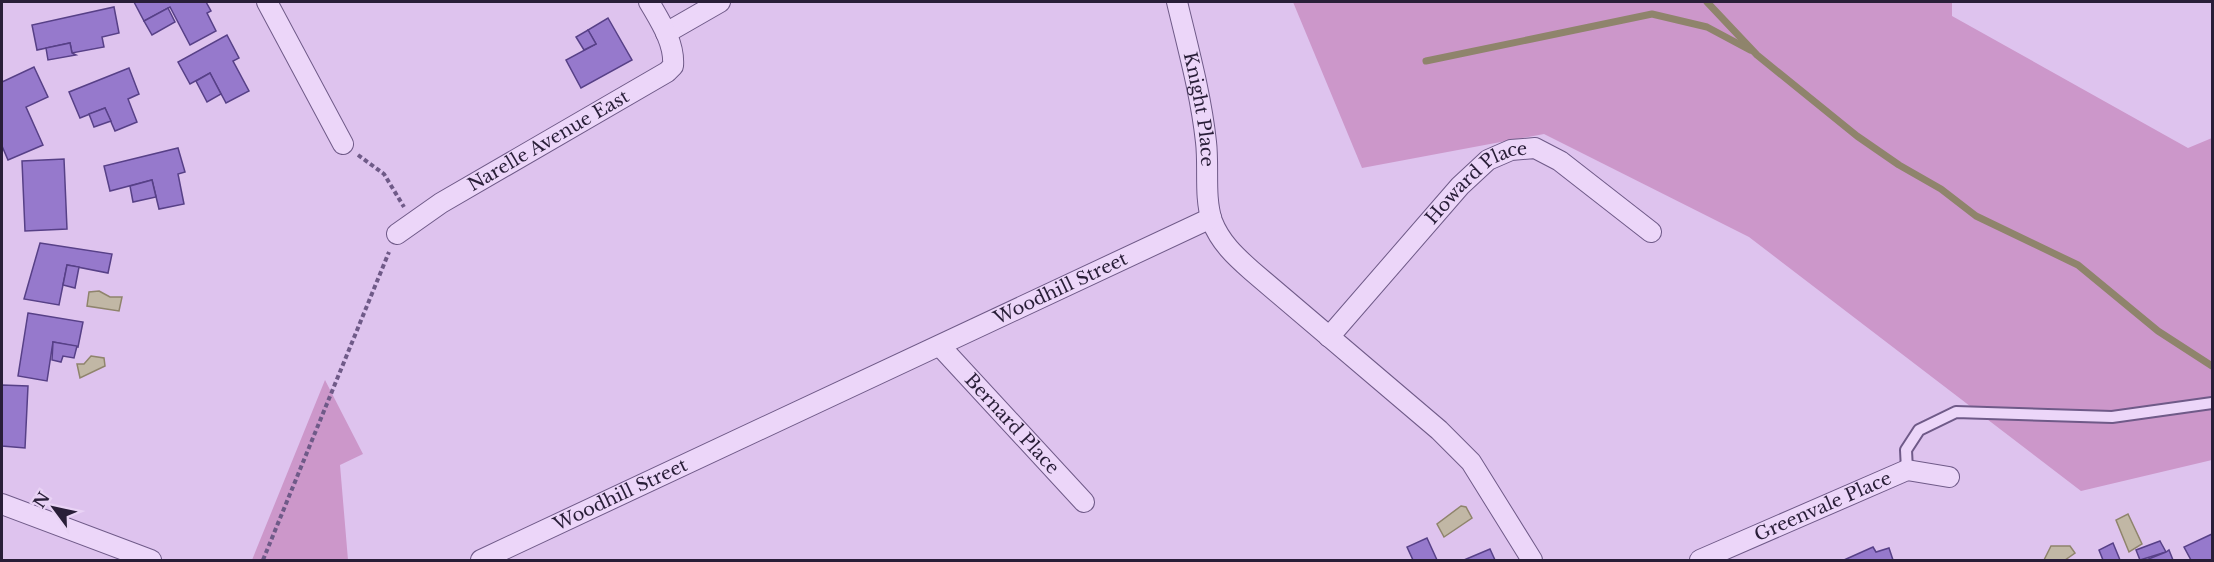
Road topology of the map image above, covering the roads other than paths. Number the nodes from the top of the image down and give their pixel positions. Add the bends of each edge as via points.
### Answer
1 (267, 2) edge
2 (649, 2) edge
3 (720, 2) edge
4 (1178, 2) edge
5 (666, 33) junction
6 (343, 144) road end
7 (1211, 218) junction
8 (1651, 232) dead end
9 (395, 241) road end
10 (1329, 337) junction
11 (940, 346) junction
12 (2212, 403) edge
13 (1907, 470) junction
14 (1949, 477) dead end
15 (1084, 502) dead end
16 (2, 504) edge
17 (509, 555) edge
18 (151, 561) edge
19 (481, 561) edge
20 (1532, 561) edge
21 (1700, 561) edge

1 - 6 street
2 - 5 street, Narelle Avenue East
3 - 5 street
4 - 7 street, Knight Place via 1204,125
5 - 9 street, Narelle Avenue East via 674,57 667,72 413,221
7 - 10 street via 1230,251
7 - 11 street, Woodhill Street
8 - 10 street, Howard Place via 1560,161 1535,148 1511,150 1488,160 1460,186
10 - 20 street via 1471,462
11 - 15 street, Bernard Place
11 - 17 street, Woodhill Street
12 - 13 lane via 2112,417 1956,412 1919,430 1906,450
13 - 14 street, Greenvale Place
13 - 21 street, Greenvale Place
16 - 18 street
17 - 19 street, Woodhill Street

